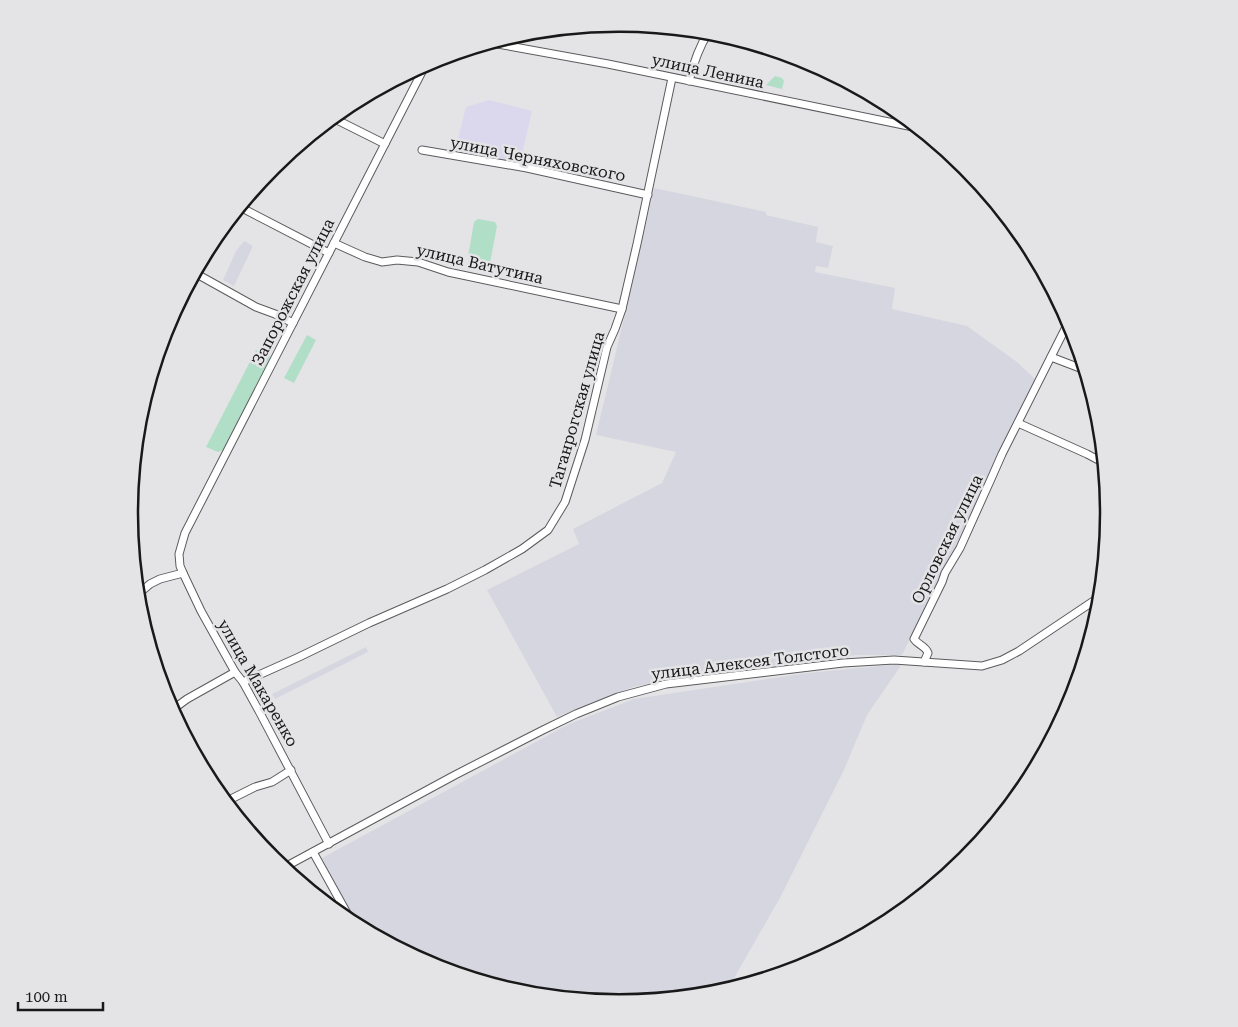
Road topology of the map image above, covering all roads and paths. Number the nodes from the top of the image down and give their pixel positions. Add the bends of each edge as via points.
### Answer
1 (703, 40) edge
2 (508, 46) edge
3 (420, 76) edge
4 (672, 78) junction
5 (689, 81) junction
6 (341, 122) edge
7 (901, 125) edge
8 (385, 144) junction
9 (422, 150) dead end
10 (648, 195) junction
11 (246, 210) edge
12 (334, 243) junction
13 (329, 253) junction
14 (200, 276) edge
15 (622, 309) junction
16 (293, 323) junction
17 (1064, 331) edge
18 (1051, 357) junction
19 (1077, 367) edge
20 (1018, 422) junction
21 (1097, 459) edge
22 (185, 533) joint
23 (183, 573) junction
24 (144, 589) edge
25 (1092, 602) edge
26 (924, 662) junction
27 (235, 672) junction
28 (243, 682) junction
29 (178, 705) edge
30 (291, 770) junction
31 (232, 799) edge
32 (329, 844) junction
33 (313, 852) junction
34 (290, 864) edge
35 (344, 907) edge

1 - 5 street
2 - 4 street, улица Ленина
3 - 8 street, Запорожская улица
4 - 5 street, улица Ленина
4 - 10 street, Таганрогская улица
5 - 7 street, улица Ленина
6 - 8 street
8 - 12 street, Запорожская улица
9 - 10 street, улица Черняховского
10 - 15 street, Таганрогская улица
11 - 13 street
12 - 13 street, Запорожская улица
12 - 15 street, улица Ватутина via 382,262 418,262 448,272
13 - 16 street, Запорожская улица
14 - 16 street
15 - 28 street, Таганрогская улица via 607,347 585,440 565,502 548,530 485,570 447,589
16 - 22 street, Запорожская улица
17 - 18 street, Орловская улица
18 - 19 street
18 - 20 street, Орловская улица
20 - 21 street
20 - 26 street, Орловская улица via 914,639 927,649
22 - 23 street, улица Макаренко via 179,554
23 - 24 street via 160,578
23 - 27 street, улица Макаренко
25 - 26 street, улица Алексея Толстого via 997,662 982,666
26 - 32 street, улица Алексея Толстого via 884,660 794,668 666,684 618,697 543,730
27 - 28 street, улица Макаренко
27 - 29 street
28 - 30 street, улица Макаренко
30 - 31 street
30 - 32 street, улица Макаренко
32 - 33 street, улица Алексея Толстого
33 - 34 street, улица Алексея Толстого
33 - 35 street

